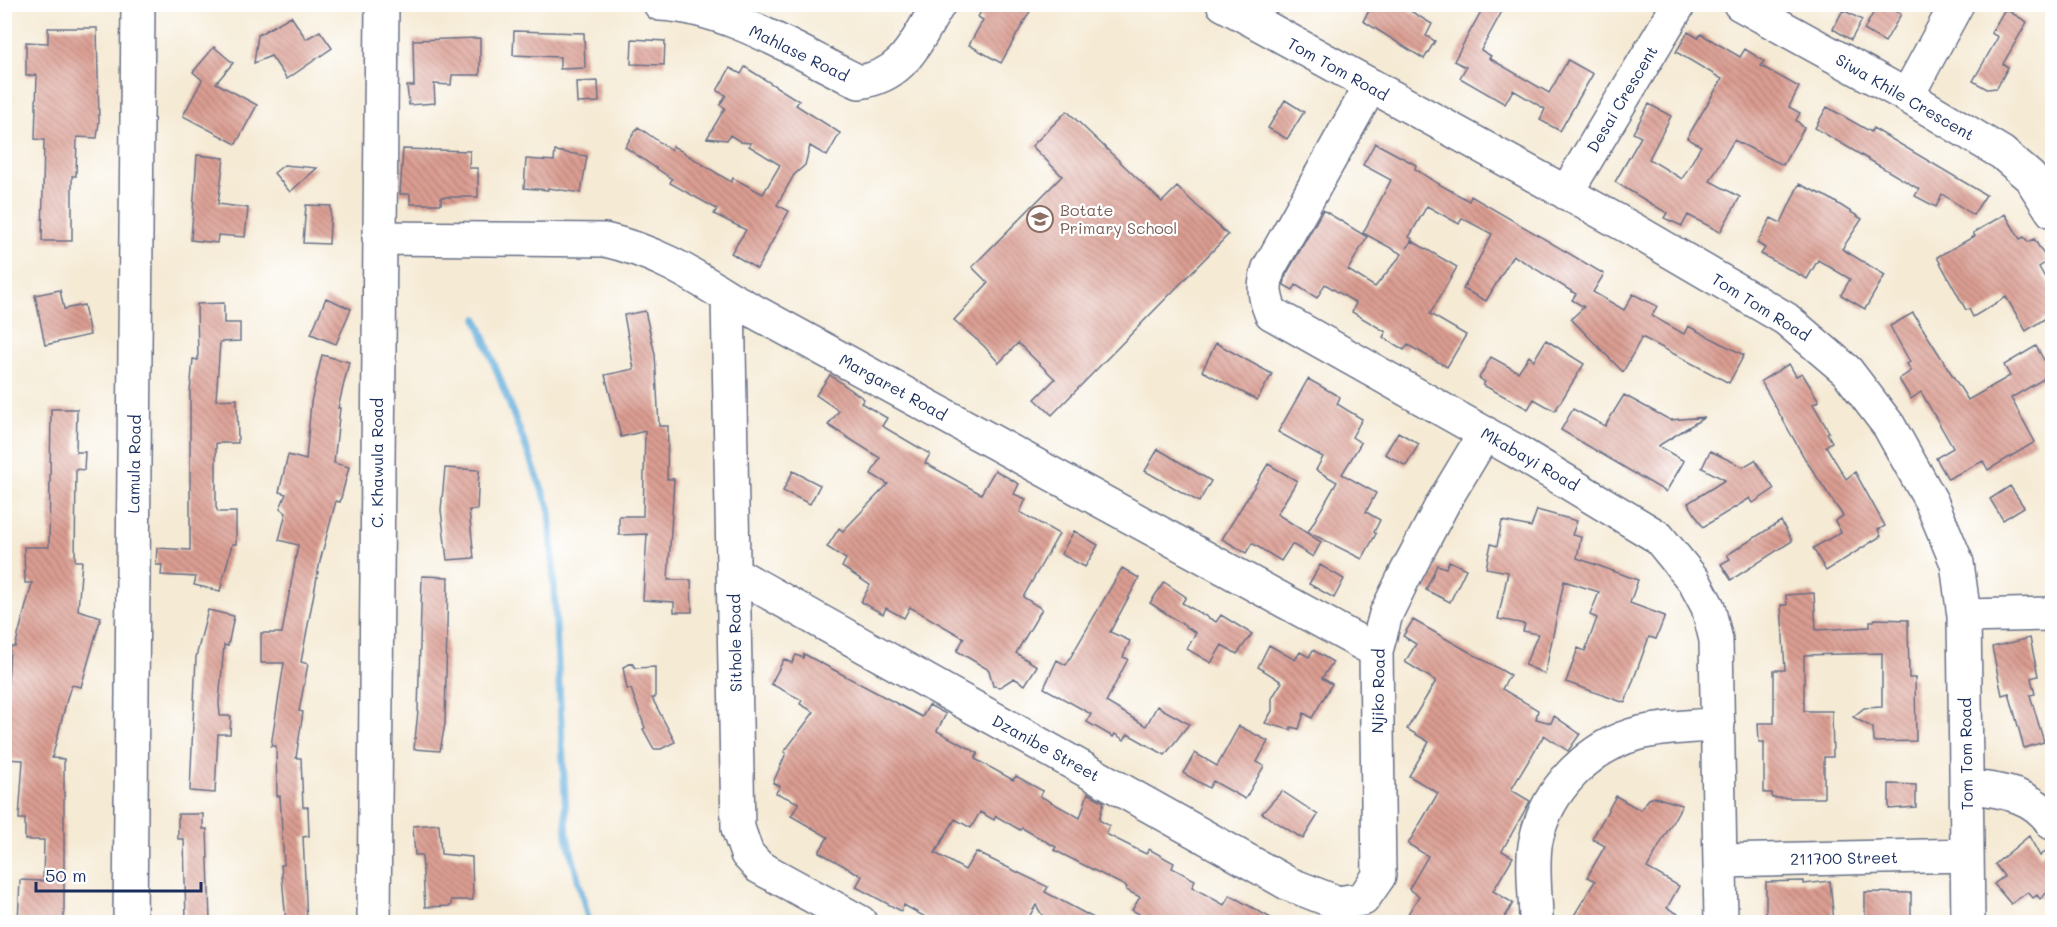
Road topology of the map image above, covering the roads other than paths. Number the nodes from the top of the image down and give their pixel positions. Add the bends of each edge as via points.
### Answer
1 (138, 4) edge
2 (382, 4) edge
3 (660, 4) edge
4 (939, 4) edge
5 (1223, 4) edge
6 (1679, 4) edge
7 (1740, 4) edge
8 (1957, 4) edge
9 (1370, 87) junction
10 (1906, 96) junction
11 (1566, 193) junction
12 (2052, 210) edge
13 (379, 238) junction
14 (729, 297) junction
15 (1485, 433) junction
16 (734, 573) junction
17 (2052, 614) edge
18 (1964, 616) junction
19 (1376, 651) junction
20 (1718, 724) junction
21 (1967, 786) junction
22 (2052, 824) edge
23 (1967, 855) junction
24 (1720, 861) junction
25 (1363, 899) joint
26 (130, 922) edge
27 (374, 922) edge
28 (860, 922) edge
29 (1536, 922) edge
30 (1721, 922) edge
31 (1968, 922) edge

1 - 26 street, Lamula Road
2 - 13 street, C. Khawula Road
3 - 4 street, Mahlase Road via 719,14 859,82 880,79 896,69
5 - 9 street, Tom Tom Road
6 - 11 street, Desai Crescent
7 - 10 street, Siwa Khile Crescent
8 - 10 street
9 - 11 street, Tom Tom Road
9 - 15 street, Mkabayi Road via 1269,268 1264,284 1270,313
10 - 12 street, Siwa Khile Crescent via 2018,164
11 - 18 street, Tom Tom Road via 1786,319 1847,371 1889,426 1936,509 1957,563
13 - 14 street, Margaret Road via 605,240 674,263
13 - 27 street, C. Khawula Road
14 - 16 street, Sithole Road
14 - 19 street, Margaret Road
15 - 19 street, Njiko Road via 1404,577 1386,614
15 - 20 street, Mkabayi Road via 1658,537 1682,563 1708,607 1716,640
16 - 25 street, Dzanibe Street via 1288,884 1338,903
16 - 28 street, Sithole Road via 741,841 759,867
17 - 18 street
18 - 21 street, Tom Tom Road
19 - 25 street, Njiko Road via 1379,876
20 - 24 street, Mkabayi Road
20 - 29 street via 1640,733 1607,746 1581,764 1559,789 1536,841
21 - 22 street via 2025,798
21 - 23 street, Tom Tom Road
23 - 24 street, 211700 Street
23 - 31 street, Tom Tom Road
24 - 30 street, Mkabayi Road

